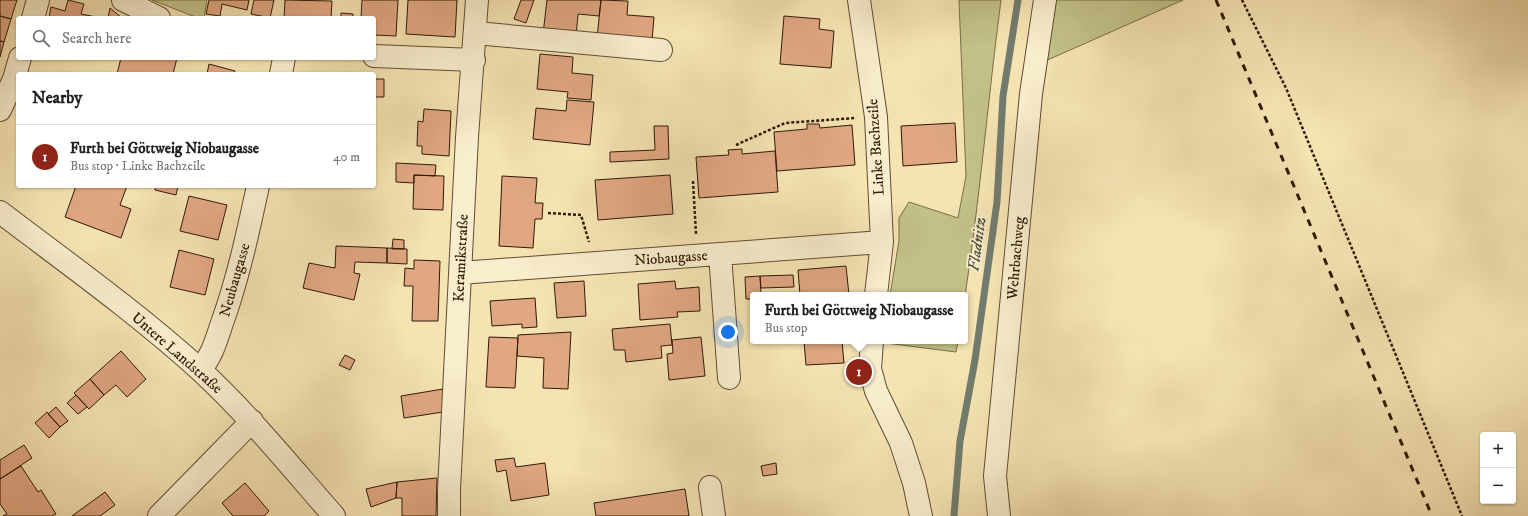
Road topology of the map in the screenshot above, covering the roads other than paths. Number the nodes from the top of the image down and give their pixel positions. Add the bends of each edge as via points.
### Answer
1 (38, 0) edge
2 (122, 0) edge
3 (478, 0) edge
4 (859, 0) edge
5 (1045, 0) edge
6 (33, 16) edge
7 (155, 16) edge
8 (476, 33) junction
9 (661, 50) dead end
10 (376, 56) edge
11 (19, 60) edge
12 (284, 60) edge
13 (474, 60) junction
14 (16, 72) edge
15 (16, 72) edge
16 (281, 72) edge
17 (0, 110) edge
18 (258, 188) edge
19 (0, 212) edge
20 (882, 242) junction
21 (720, 254) junction
22 (460, 273) junction
23 (876, 292) edge
24 (872, 344) edge
25 (200, 370) junction
26 (729, 378) dead end
27 (252, 421) junction
28 (710, 487) dead end
29 (159, 516) edge
30 (334, 516) edge
31 (449, 516) edge
32 (714, 516) edge
33 (921, 516) edge
34 (999, 516) edge

1 - 6 street
2 - 7 street
3 - 8 street, Keramikstraße
4 - 20 street, Linke Bachzeile via 876,117
5 - 34 street, Wehrbachweg via 1031,94 995,476
8 - 9 street
8 - 13 street, Keramikstraße
10 - 13 street
11 - 15 street
12 - 16 street
13 - 22 street, Keramikstraße
14 - 17 street
18 - 25 street, Neubaugasse via 229,304 210,359
19 - 25 street, Untere Landstraße via 152,328
20 - 21 street, Niobaugasse
20 - 23 street, Linke Bachzeile
21 - 22 street, Niobaugasse
21 - 26 street
22 - 31 street, Keramikstraße
24 - 33 street via 870,369 876,390 901,443
25 - 27 street, Untere Landstraße
27 - 29 street
27 - 30 street, Untere Landstraße
28 - 32 street

